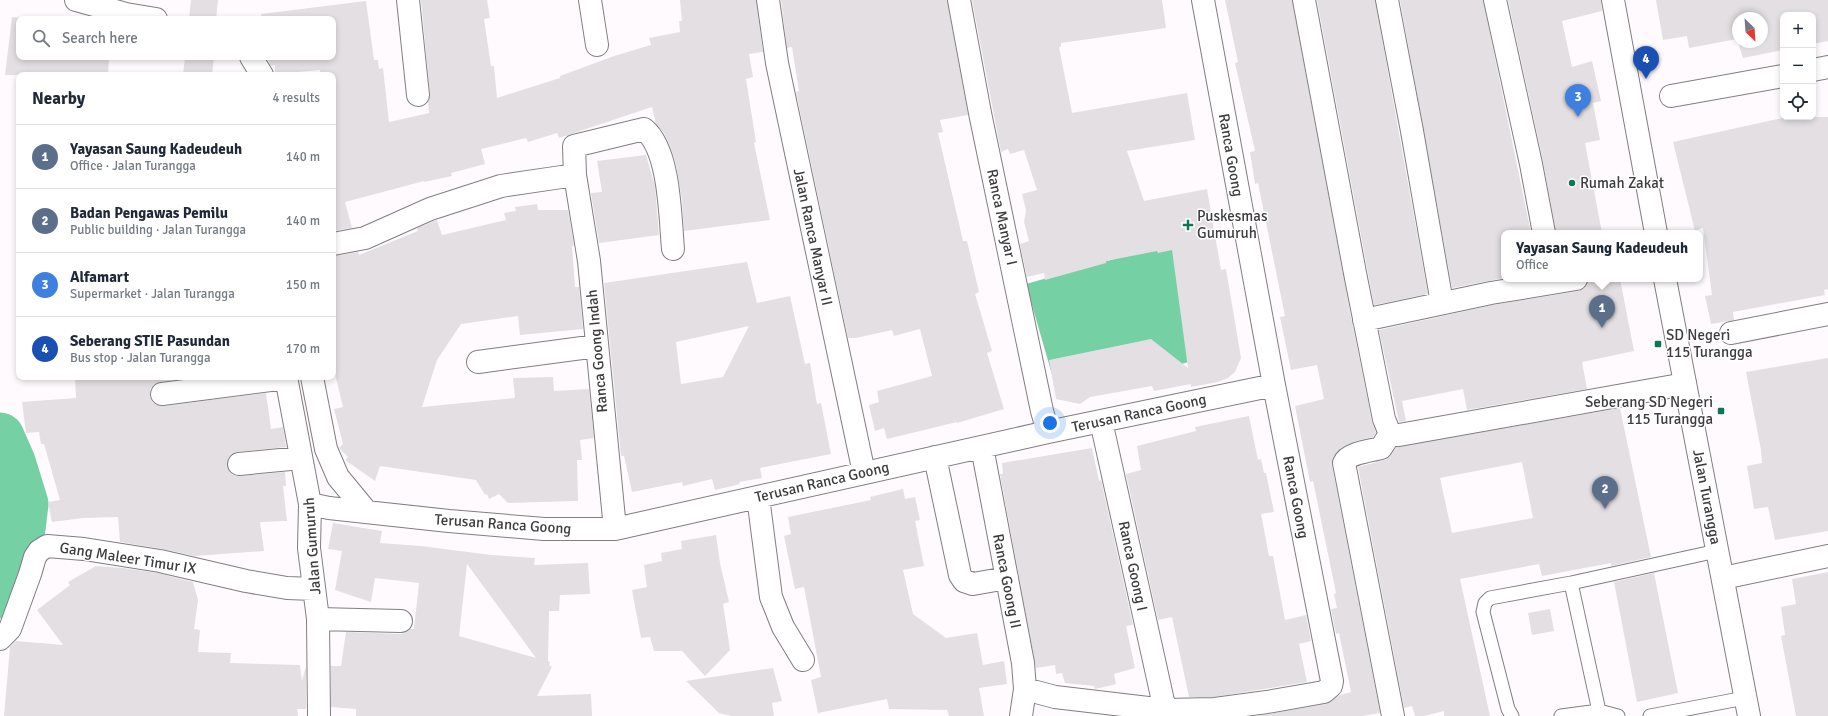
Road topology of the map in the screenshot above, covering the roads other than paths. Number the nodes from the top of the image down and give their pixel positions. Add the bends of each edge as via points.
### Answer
1 (76, 0) edge
2 (408, 0) edge
3 (590, 0) edge
4 (768, 0) edge
5 (959, 0) edge
6 (1203, 0) edge
7 (1304, 0) edge
8 (1387, 0) edge
9 (1495, 0) edge
10 (1613, 0) edge
11 (138, 16) edge
12 (597, 45) dead end
13 (253, 60) edge
14 (1828, 67) edge
15 (1816, 69) edge
16 (260, 72) edge
17 (1780, 77) edge
18 (418, 95) dead end
19 (1671, 96) dead end
20 (575, 175) junction
21 (1543, 230) edge
22 (1655, 230) edge
23 (336, 243) edge
24 (673, 249) dead end
25 (1547, 282) edge
26 (1666, 282) edge
27 (1442, 303) junction
28 (1828, 314) edge
29 (1364, 320) junction
30 (1731, 333) dead end
31 (597, 346) junction
32 (478, 362) dead end
33 (264, 380) edge
34 (287, 380) edge
35 (313, 380) edge
36 (1685, 384) junction
37 (1274, 385) junction
38 (162, 394) dead end
39 (1101, 421) junction
40 (1048, 432) junction
41 (1390, 434) junction
42 (982, 447) junction
43 (935, 457) junction
44 (302, 458) junction
45 (240, 464) dead end
46 (864, 473) junction
47 (758, 496) junction
48 (310, 504) junction
49 (366, 511) junction
50 (614, 529) junction
51 (1717, 551) junction
52 (1828, 556) edge
53 (1006, 578) junction
54 (1722, 578) junction
55 (313, 581) junction
56 (1571, 584) junction
57 (318, 619) junction
58 (401, 621) dead end
59 (0, 639) edge
60 (803, 660) dead end
61 (1025, 689) junction
62 (1747, 707) edge
63 (1165, 710) junction
64 (1599, 711) junction
65 (319, 716) edge
66 (1021, 716) edge
67 (1393, 716) edge
68 (1512, 716) edge
69 (1561, 716) edge
70 (1618, 716) edge
71 (1650, 716) edge

1 - 11 street
2 - 18 street
3 - 12 street
4 - 46 street, Jalan Ranca Manyar II via 776,63
5 - 40 street, Ranca Manyar I via 980,113
6 - 37 street, Ranca Goong
7 - 29 street
8 - 27 street
9 - 21 street via 1532,164
10 - 22 street
13 - 16 street
14 - 15 street
17 - 19 street
20 - 23 street via 500,186 430,209 365,238
20 - 24 street, Ranca Goong Indah via 574,146 644,129 652,136 662,156
20 - 31 street, Ranca Goong Indah via 589,261
25 - 27 street
26 - 36 street, Jalan Turangga
27 - 29 street
28 - 30 street
29 - 41 street via 1384,419
31 - 32 street
31 - 50 street, Ranca Goong Indah
33 - 38 street
34 - 44 street, Jalan Gumuruh
35 - 49 street via 326,448 338,477
36 - 41 street via 1399,435
36 - 51 street, Jalan Turangga
37 - 39 street, Terusan Ranca Goong
37 - 63 street, Ranca Goong via 1332,686 1324,692 1267,702 1216,709
39 - 40 street, Terusan Ranca Goong
39 - 63 street, Ranca Goong I
40 - 42 street, Terusan Ranca Goong
41 - 67 street via 1381,448 1351,456 1344,463
42 - 43 street, Terusan Ranca Goong
42 - 53 street, Ranca Goong II
43 - 46 street, Terusan Ranca Goong
43 - 53 street via 960,575 964,581 972,584
44 - 45 street
44 - 48 street, Jalan Gumuruh
46 - 47 street, Terusan Ranca Goong
47 - 50 street, Terusan Ranca Goong
47 - 60 street via 771,597 783,627
48 - 49 street, Terusan Ranca Goong
48 - 55 street, Jalan Gumuruh via 309,548
49 - 50 street, Terusan Ranca Goong via 544,529
51 - 54 street, Jalan Turangga
51 - 56 lane
52 - 54 street
53 - 61 street, Ranca Goong II
54 - 62 street, Jalan Turangga
55 - 57 street, Jalan Gumuruh
55 - 59 street, Gang Maleer Timur IX via 288,588 160,561 47,546 35,557 10,629
56 - 64 lane
56 - 68 lane via 1490,598 1483,607 1508,709
57 - 58 street
57 - 65 street, Jalan Gumuruh
61 - 63 street, Ranca Goong via 1055,697
61 - 66 street, Ranca Goong II
62 - 71 lane
64 - 69 lane
64 - 70 lane

